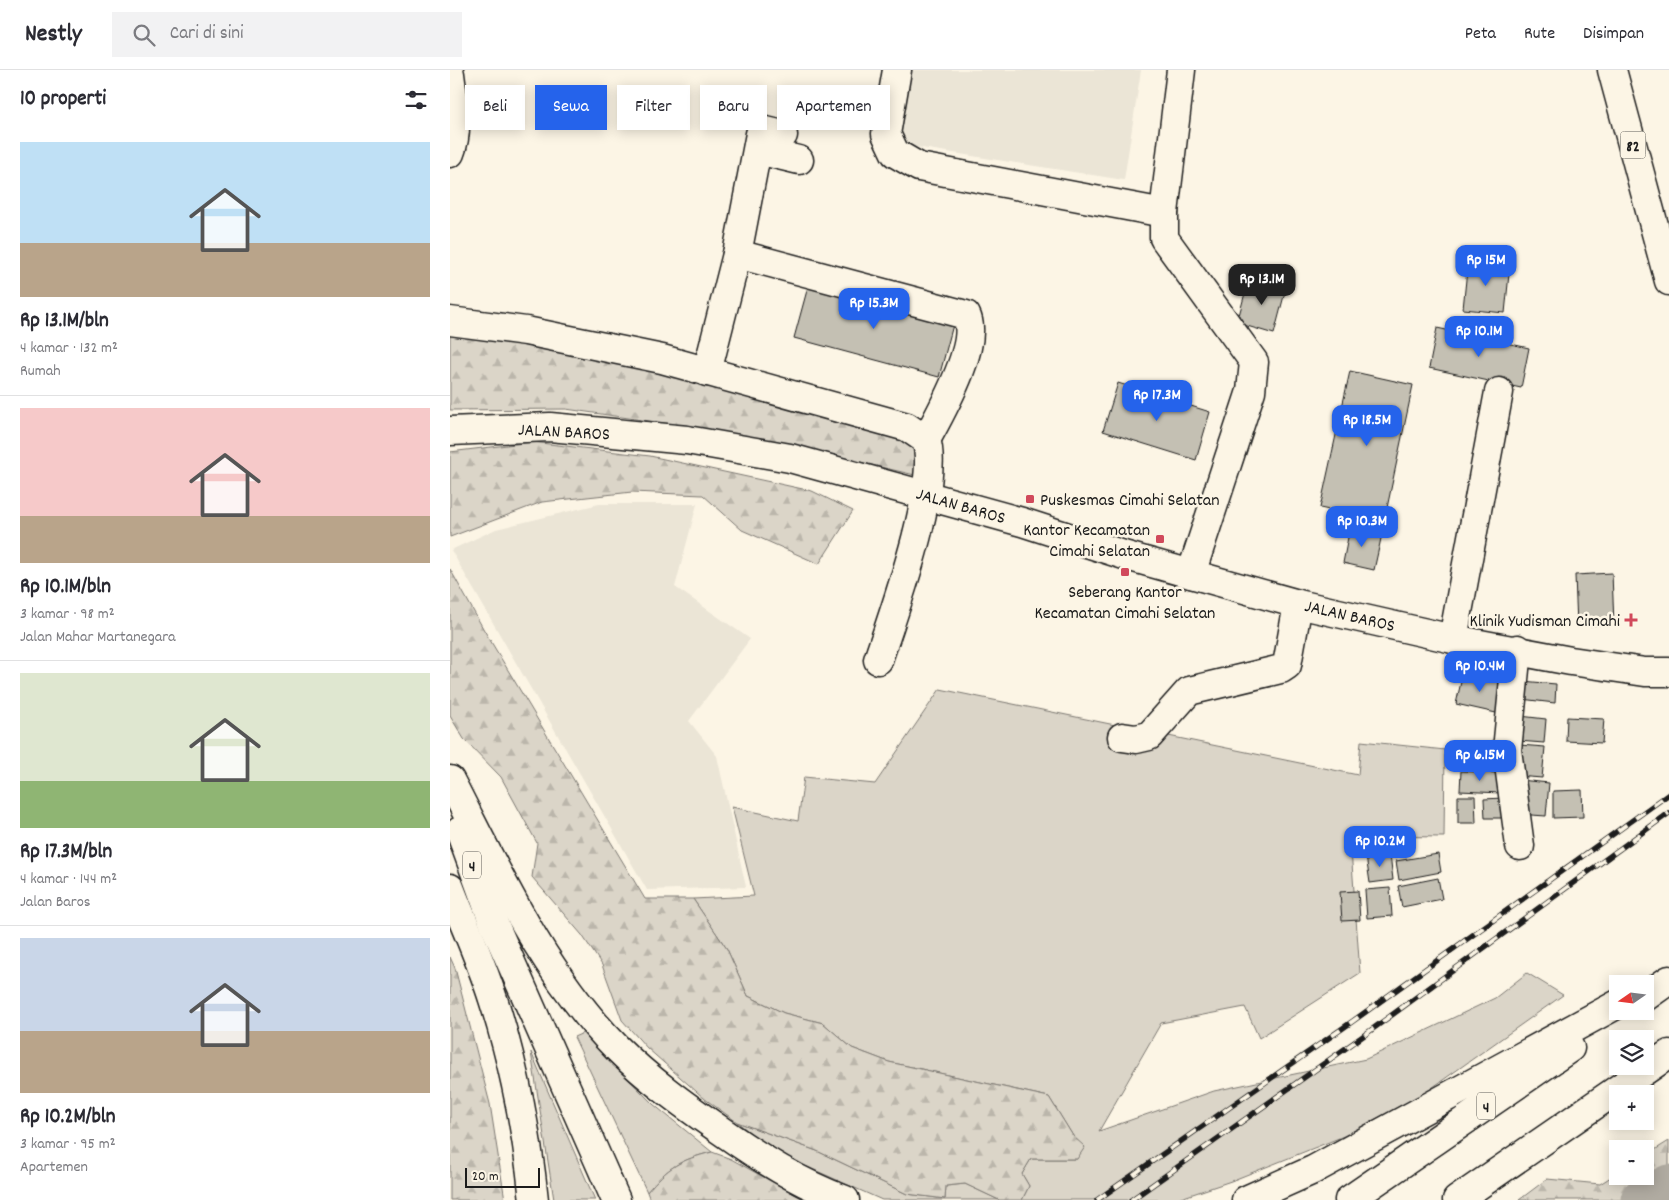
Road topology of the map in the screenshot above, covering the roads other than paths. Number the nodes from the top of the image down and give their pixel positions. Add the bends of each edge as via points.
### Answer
1 (897, 70) edge
2 (1181, 70) edge
3 (1612, 70) edge
4 (450, 74) edge
5 (783, 135) dead end
6 (758, 150) junction
7 (450, 154) edge
8 (799, 160) dead end
9 (1164, 213) junction
10 (1661, 228) edge
11 (736, 254) junction
12 (1669, 281) edge
13 (450, 322) edge
14 (707, 372) junction
15 (1499, 392) dead end
16 (450, 431) edge
17 (926, 440) junction
18 (925, 494) junction
19 (1191, 574) junction
20 (1298, 604) junction
21 (1453, 639) junction
22 (1517, 649) junction
23 (878, 660) dead end
24 (1669, 672) edge
25 (1122, 738) dead end
26 (450, 780) edge
27 (450, 805) edge
28 (450, 843) edge
29 (1520, 846) dead end
30 (450, 888) edge
31 (494, 924) junction
32 (1669, 976) edge
33 (1669, 980) edge
34 (1654, 984) edge
35 (1654, 991) edge
36 (1609, 1009) edge
37 (1611, 1020) edge
38 (1669, 1054) edge
39 (534, 1200) edge
40 (616, 1200) edge
41 (845, 1200) edge
42 (1246, 1200) edge
43 (1348, 1200) edge
44 (1457, 1200) edge

1 - 9 main road via 886,134 895,153 919,167
2 - 9 main road
3 - 10 main road, 82
4 - 7 main road via 455,118
5 - 6 main road via 766,131 760,134
6 - 8 main road
6 - 11 main road
9 - 19 main road via 1164,238 1254,362 1251,391
10 - 12 main road, 82
11 - 14 main road
11 - 17 main road via 966,315 970,325 961,371
13 - 14 main road via 526,331 662,359
14 - 17 main road via 907,427
15 - 21 main road
16 - 18 main road, JALAN BAROS via 550,427 687,440 790,458
17 - 18 main road via 930,456
18 - 19 main road, JALAN BAROS
18 - 23 main road via 908,571
19 - 20 main road, JALAN BAROS
20 - 21 main road, JALAN BAROS
20 - 25 main road via 1287,665 1189,691 1149,736
21 - 22 main road, JALAN BAROS
22 - 24 main road, JALAN BAROS via 1616,668
22 - 29 main road via 1507,750
26 - 41 main road via 521,918 576,1000 617,1048 671,1096 742,1145 775,1167
27 - 31 main road, 4
28 - 31 main road, 4
30 - 39 main road via 492,998 512,1066 529,1144
31 - 40 main road
32 - 34 main road
33 - 35 main road
36 - 42 main road via 1313,1170
37 - 43 main road, 4
38 - 44 main road

